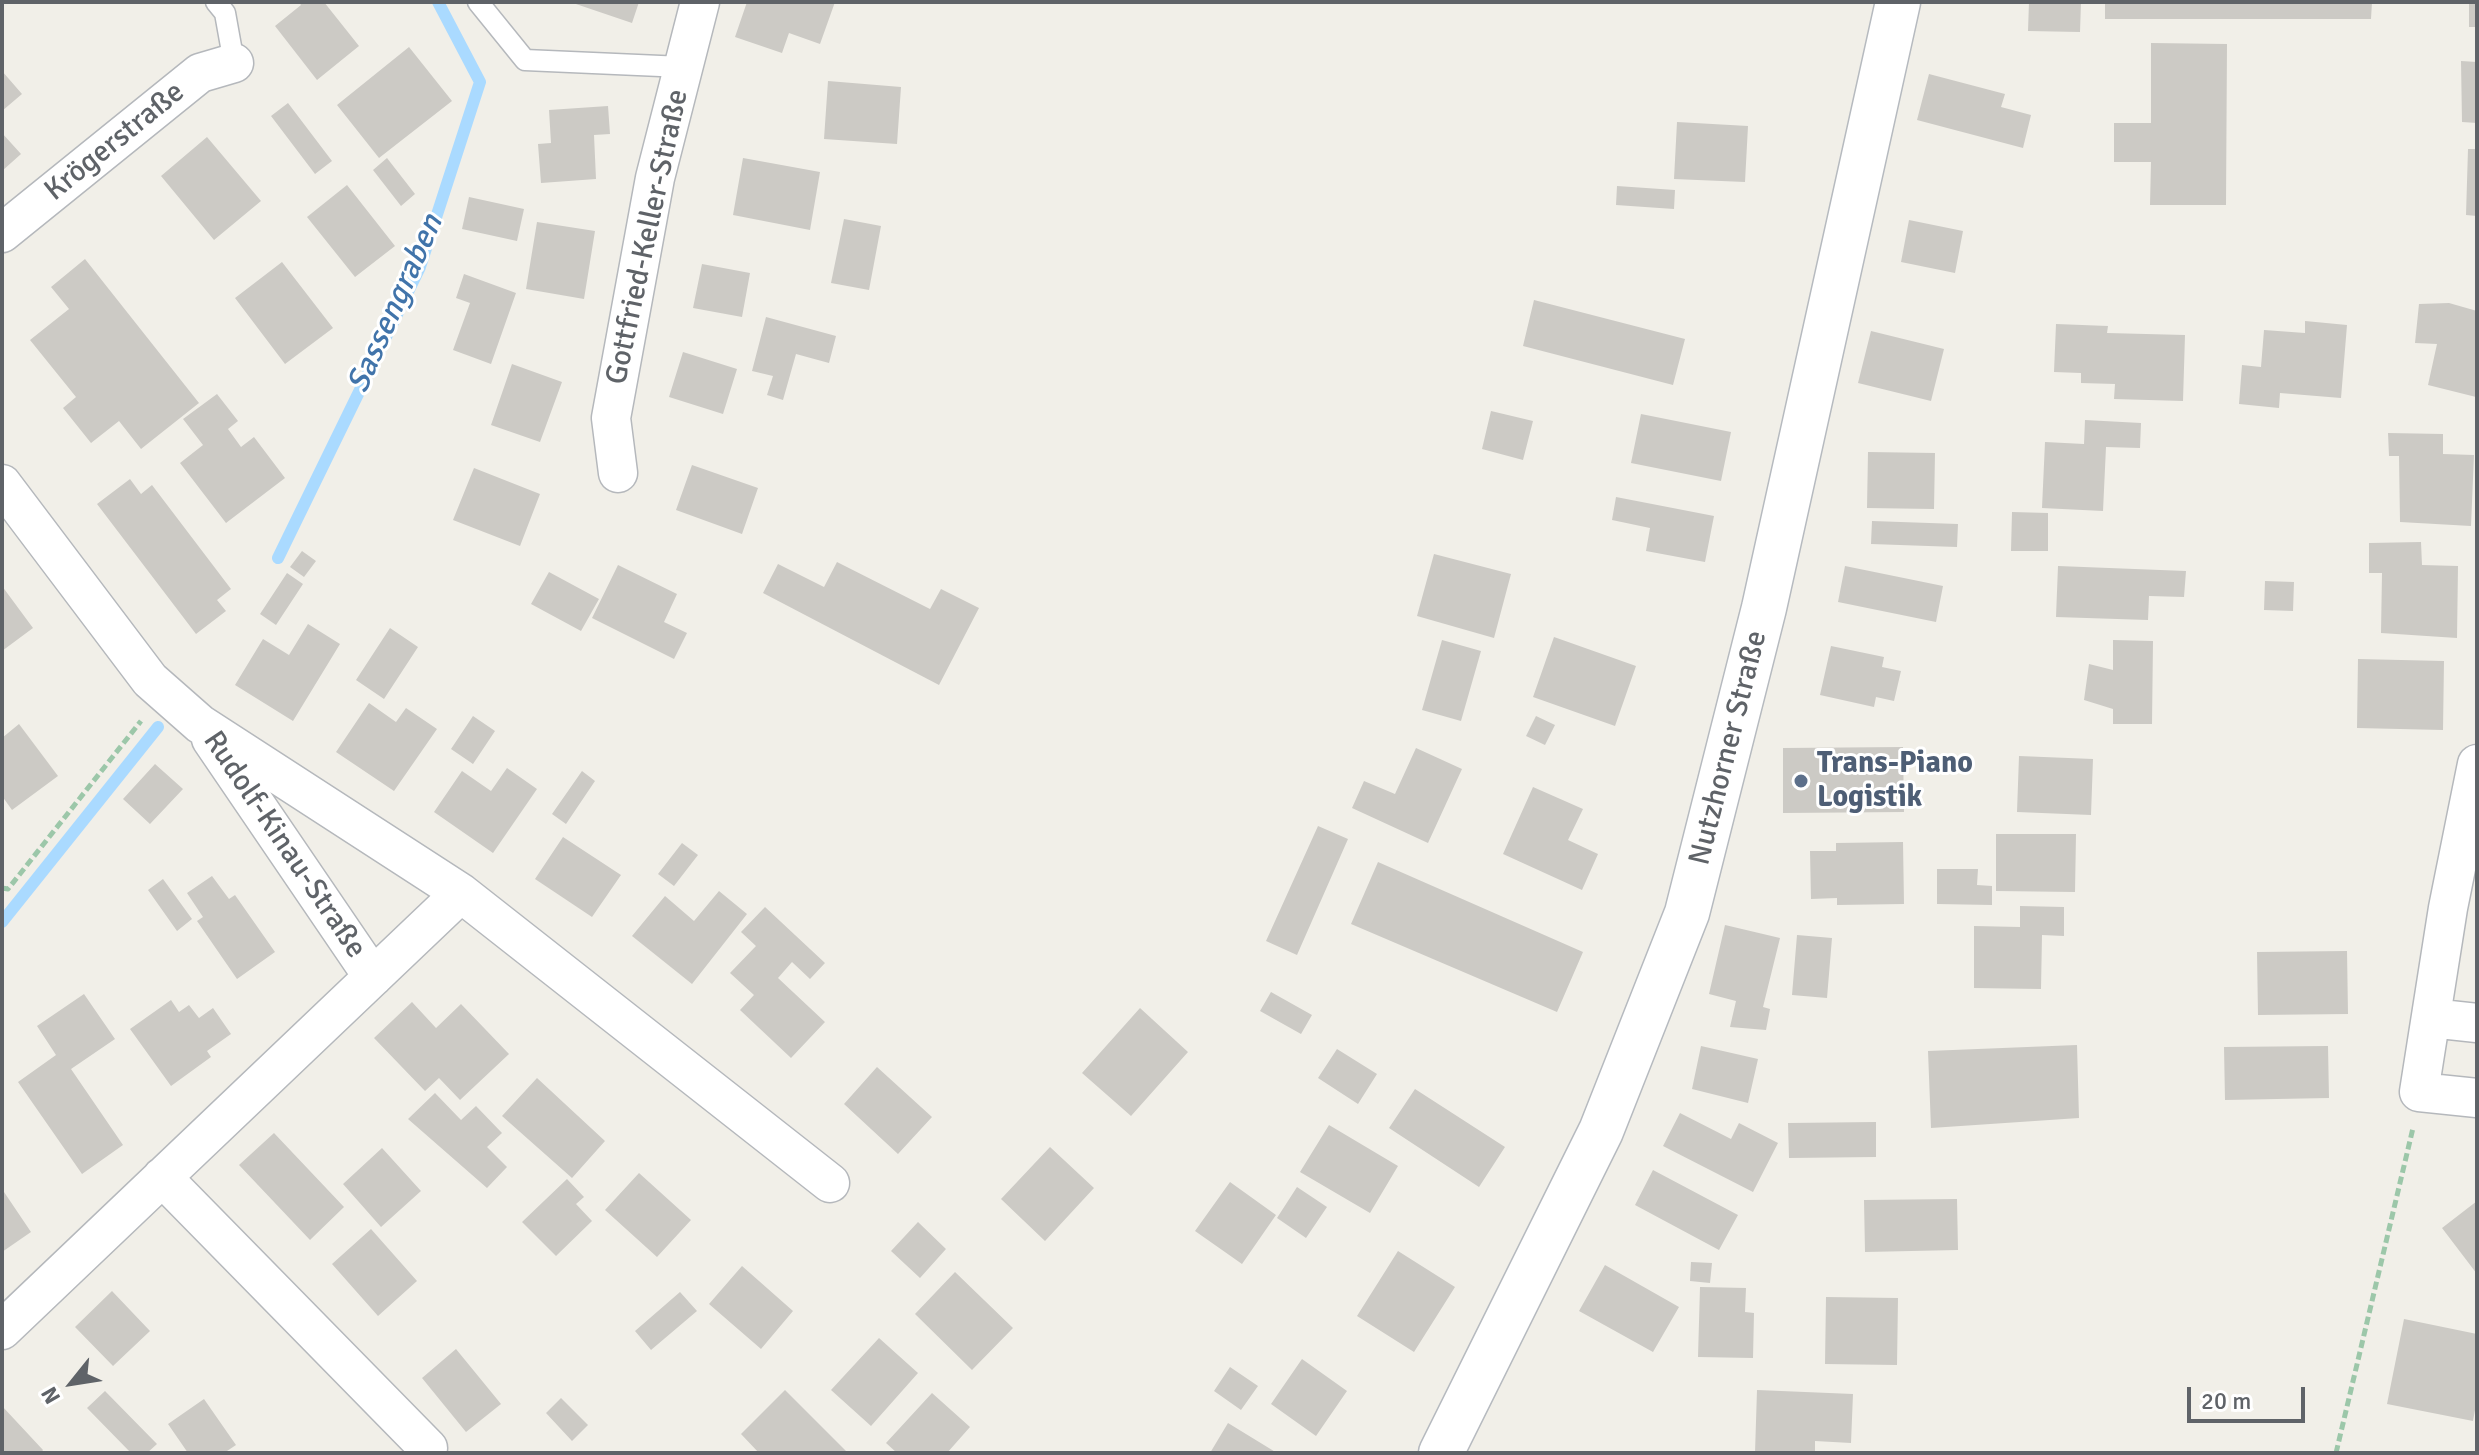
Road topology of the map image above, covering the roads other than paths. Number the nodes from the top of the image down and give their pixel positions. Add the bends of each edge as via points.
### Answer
1 (216, 2) edge
2 (478, 2) edge
3 (700, 2) edge
4 (1898, 2) edge
5 (234, 63) joint
6 (683, 67) junction
7 (2, 233) edge
8 (618, 473) dead end
9 (2, 484) edge
10 (200, 724) junction
11 (2477, 764) edge
12 (461, 893) junction
13 (373, 977) junction
14 (2431, 1018) junction
15 (2477, 1023) edge
16 (2477, 1098) edge
17 (162, 1177) junction
18 (830, 1183) dead end
19 (2, 1330) edge
20 (428, 1448) dead end
21 (1441, 1453) edge

1 - 5 lane via 225,13
2 - 6 lane via 525,60
3 - 6 street, Gottfried-Keller-Straße
4 - 21 main road, Nutzhorner Straße via 1764,608 1687,913 1601,1131
5 - 7 street, Krögerstraße via 200,73
6 - 8 street, Gottfried-Keller-Straße via 655,178 611,418
9 - 10 street via 150,680
10 - 12 street, Rudolf-Kinau-Straße
10 - 13 street, Rudolf-Kinau-Straße
11 - 14 street
12 - 13 street, Rudolf-Kinau-Straße
12 - 18 street, Rudolf-Kinau-Straße
13 - 17 street, Rudolf-Kinau-Straße
14 - 15 street
14 - 16 street via 2419,1092
17 - 19 street, Rudolf-Kinau-Straße
17 - 20 street

